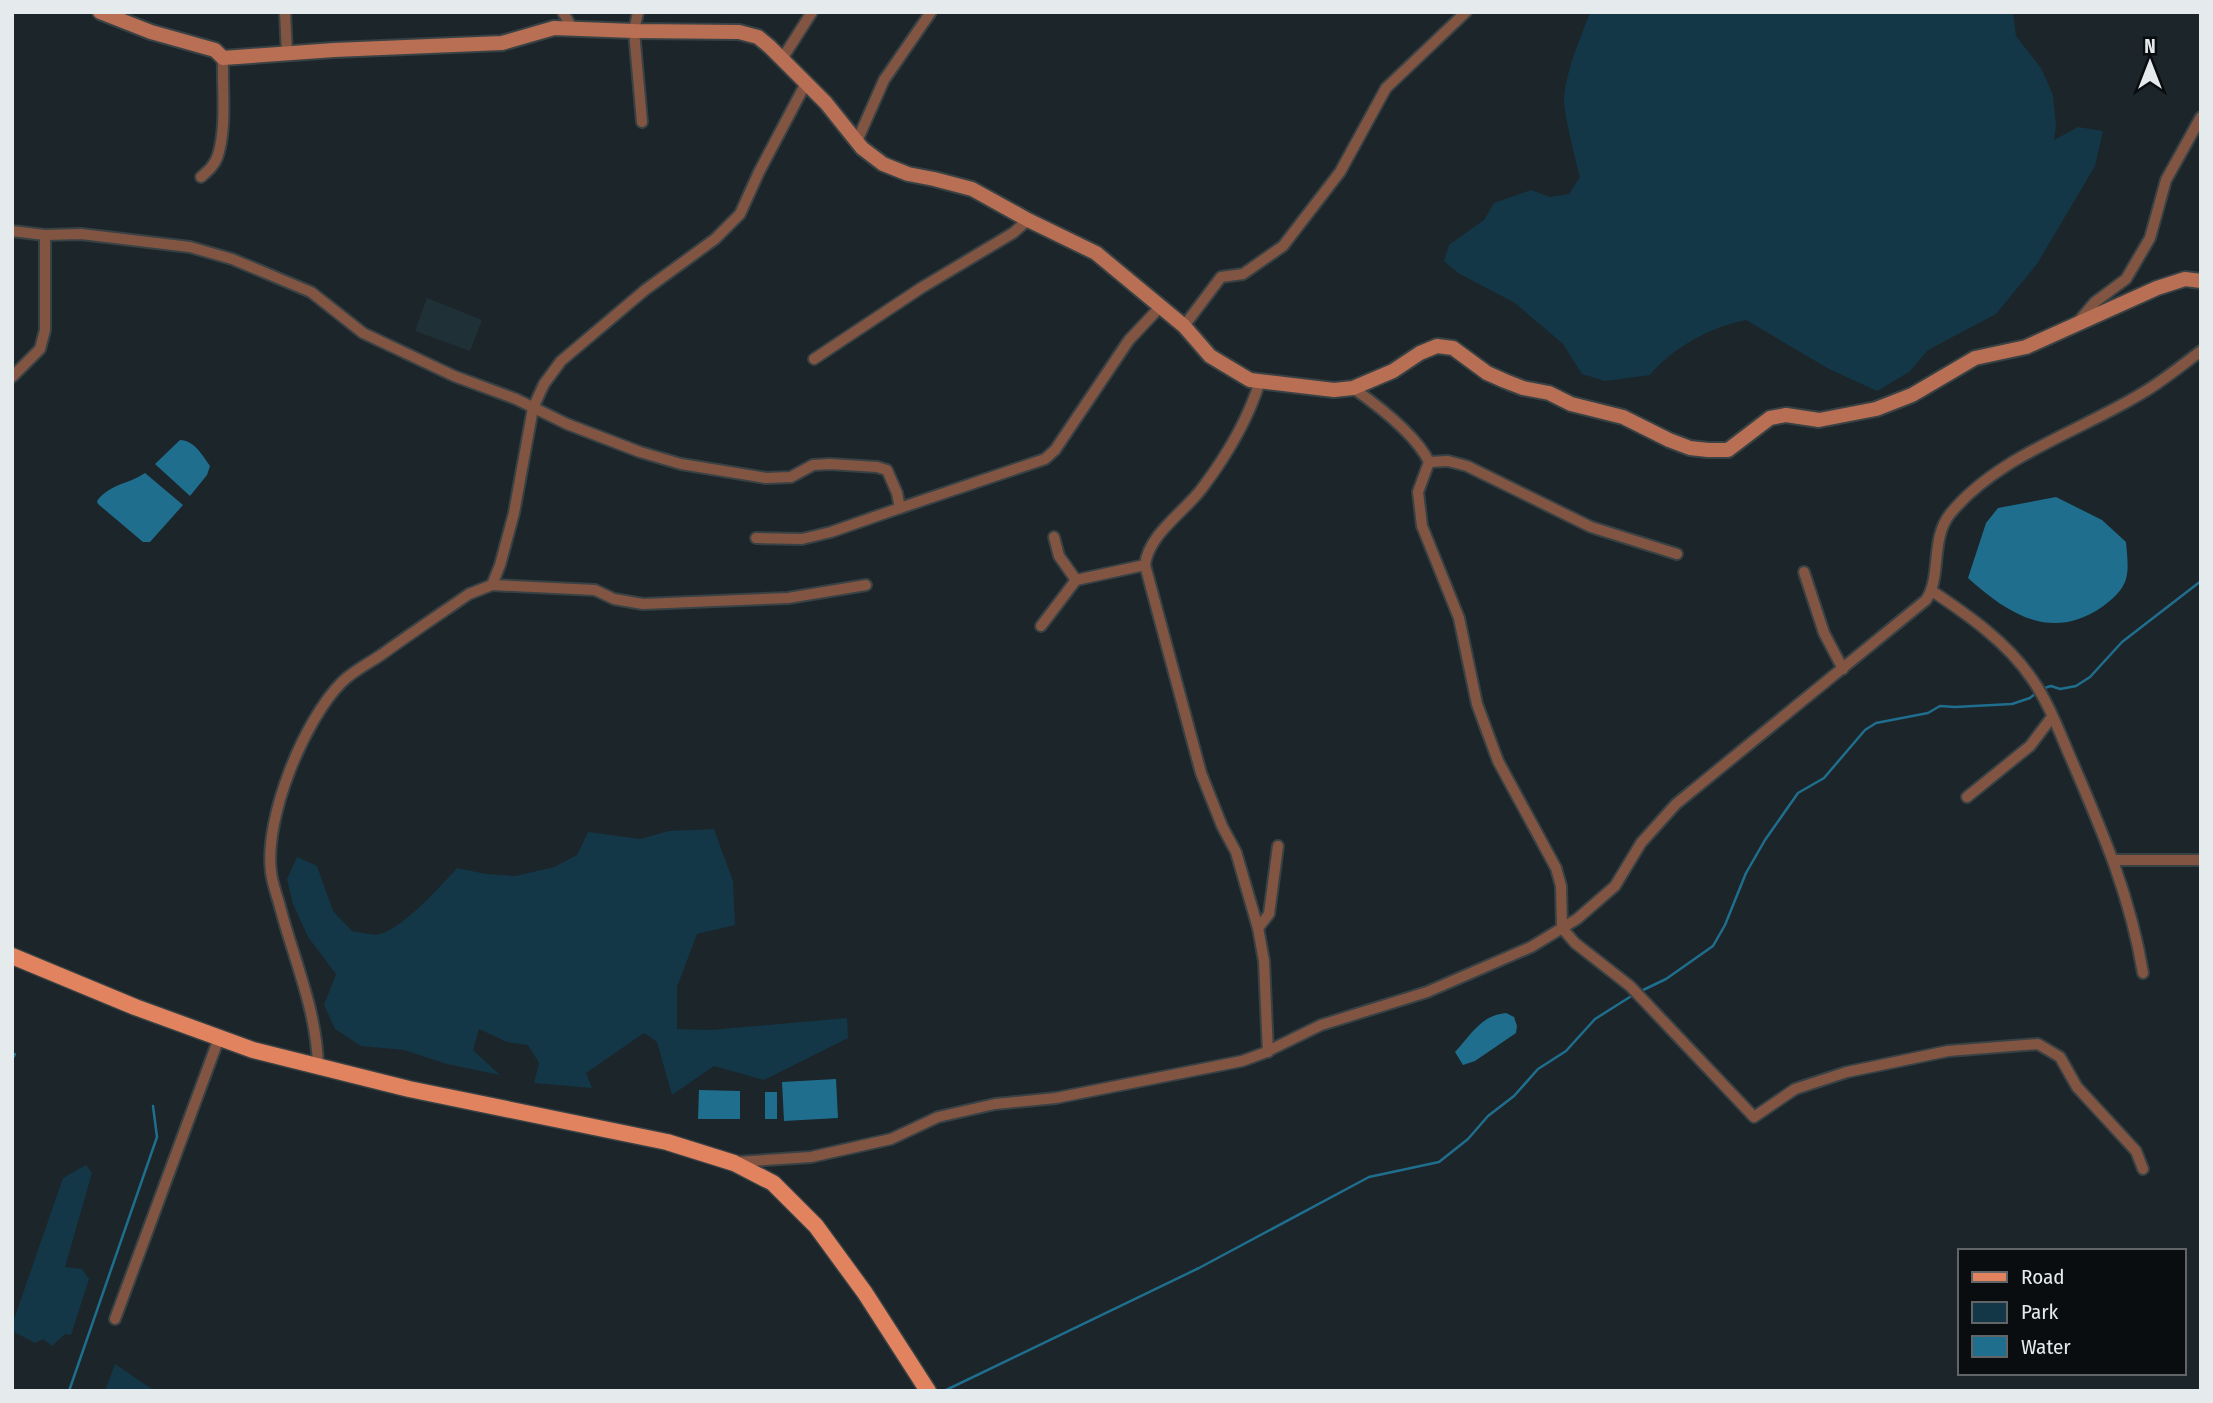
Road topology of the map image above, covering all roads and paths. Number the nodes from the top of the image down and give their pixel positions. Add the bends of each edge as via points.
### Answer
1 (100, 12) edge
2 (285, 12) edge
3 (564, 12) edge
4 (638, 12) edge
5 (812, 12) edge
6 (932, 12) edge
7 (1466, 12) edge
8 (572, 28) junction
9 (634, 31) junction
10 (287, 54) junction
11 (223, 58) junction
12 (782, 59) junction
13 (806, 83) junction
14 (2201, 117) edge
15 (642, 122) dead end
16 (857, 141) junction
17 (201, 177) dead end
18 (1028, 220) junction
19 (12, 231) edge
20 (45, 235) junction
21 (2201, 281) edge
22 (1161, 306) junction
23 (2078, 322) junction
24 (1184, 327) junction
25 (2201, 351) edge
26 (814, 359) dead end
27 (12, 377) edge
28 (1260, 381) junction
29 (1353, 388) junction
30 (533, 408) junction
31 (1429, 462) junction
32 (900, 508) junction
33 (1054, 537) dead end
34 (756, 538) dead end
35 (1677, 554) dead end
36 (1145, 565) junction
37 (1804, 572) dead end
38 (1076, 580) junction
39 (492, 585) junction
40 (866, 585) dead end
41 (1932, 591) junction
42 (1041, 626) dead end
43 (1843, 669) junction
44 (2052, 717) junction
45 (1967, 797) dead end
46 (1278, 846) dead end
47 (2113, 860) junction
48 (2201, 860) edge
49 (1258, 928) junction
50 (1562, 928) junction
51 (12, 956) edge
52 (2143, 974) dead end
53 (219, 1038) junction
54 (1268, 1052) junction
55 (318, 1068) junction
56 (734, 1163) junction
57 (2143, 1169) dead end
58 (116, 1319) dead end
59 (928, 1391) edge

1 - 11 street via 215,50
2 - 10 street
3 - 8 street
4 - 9 street
5 - 12 street
6 - 16 street via 884,80
7 - 24 street via 1386,88 1340,172 1283,246 1243,274 1222,277
8 - 9 street
8 - 10 street via 483,45
9 - 12 street via 739,32 758,37
9 - 15 street
10 - 11 street
11 - 17 street via 218,156
12 - 13 street
13 - 16 street
13 - 30 street via 740,214 561,361
14 - 23 street via 2166,180 2150,238 2126,279 2095,302
16 - 18 street via 883,163 908,174 972,189
18 - 22 street via 1096,253
18 - 26 street
19 - 20 street
20 - 27 street via 45,330 40,349
20 - 30 street via 81,234 177,245 232,259 311,292 363,333
21 - 23 street via 2185,279 2157,288
22 - 24 street
22 - 32 street via 1129,340 1045,459
23 - 29 street via 2026,346 1975,358 1912,395 1877,409 1819,420 1786,415 1770,418 1728,450 1690,448 1623,417 1514,385 1487,373 1453,348 1428,349
24 - 28 street via 1210,356 1250,380
25 - 41 street via 2146,392 1992,473 1970,492 1947,517 1936,547
28 - 29 street
28 - 36 street via 1237,436 1202,489 1154,540
29 - 31 street via 1411,437
30 - 32 street via 640,452 739,475 791,477 813,465 830,464 877,467 887,470
30 - 39 street via 514,513
31 - 35 street via 1467,466 1591,527
31 - 50 street via 1418,492 1422,526 1459,618 1477,704 1498,761 1556,867
32 - 34 street via 802,539
33 - 38 street via 1059,556
36 - 38 street
36 - 49 street via 1201,773 1236,852
37 - 43 street via 1824,634
38 - 42 street
39 - 40 street via 595,590 643,604 788,598
39 - 55 street via 469,594 344,681 322,705 276,809 271,872 310,1005
41 - 43 street
41 - 44 street via 1970,615 2011,654 2033,679
43 - 50 street via 1676,804 1641,843 1615,886
44 - 45 street via 2030,746
44 - 47 street
46 - 49 street via 1269,914
47 - 48 street
47 - 52 street
49 - 54 street
50 - 54 street via 1531,947 1427,992 1321,1025
50 - 57 street via 1630,986 1754,1117 1795,1088 1847,1072 1948,1051 2038,1044 2060,1057 2077,1087 2136,1151
51 - 53 main road
53 - 55 main road
53 - 58 street
54 - 56 street via 1069,1096 995,1104 938,1117 891,1139 811,1157
55 - 56 main road via 667,1142
56 - 59 main road via 773,1183 816,1226

